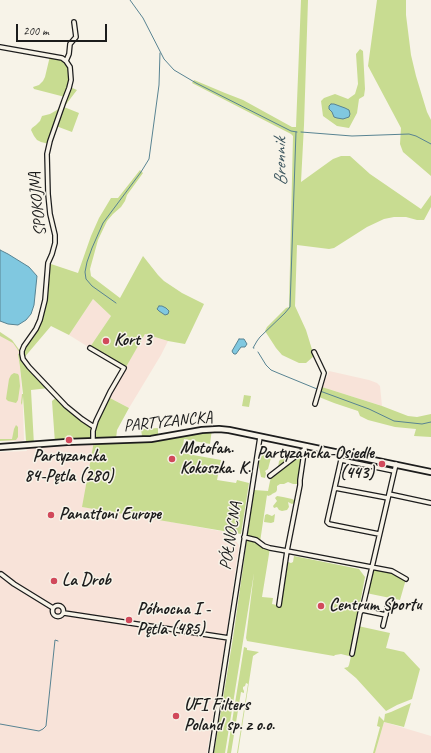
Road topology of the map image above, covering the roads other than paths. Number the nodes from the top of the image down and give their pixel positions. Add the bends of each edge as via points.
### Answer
1 (74, 22) dead end
2 (0, 47) edge
3 (66, 61) junction
4 (90, 348) dead end
5 (314, 352) dead end
6 (315, 404) dead end
7 (94, 427) junction
8 (260, 437) junction
9 (93, 441) junction
10 (0, 447) edge
11 (305, 448) junction
12 (396, 464) junction
13 (394, 471) junction
14 (431, 472) edge
15 (270, 476) dead end
16 (335, 488) junction
17 (388, 496) junction
18 (431, 503) edge
19 (379, 534) junction
20 (244, 537) junction
21 (287, 551) junction
22 (372, 568) junction
23 (1, 574) edge
24 (406, 579) dead end
25 (279, 605) dead end
26 (388, 605) dead end
27 (53, 608) junction
28 (362, 610) junction
29 (64, 612) junction
30 (386, 615) junction
31 (383, 626) dead end
32 (229, 638) junction
33 (352, 654) dead end
34 (211, 753) edge

1 - 3 street via 76,37 70,44
2 - 3 street via 59,57
3 - 7 street, SPOKOJNA via 70,67 70,85 47,156 49,210 55,243 48,263 45,300 40,320 22,351 23,359 29,367 63,403
4 - 7 street via 124,368
5 - 6 street via 324,373
7 - 9 street
8 - 9 main road, PARTYZANCKA via 212,429 151,439
8 - 11 main road, PARTYZANCKA
8 - 20 street, PÓŁNOCNA
9 - 10 main road, PARTYZANCKA
11 - 12 main road, PARTYZANCKA
11 - 15 street
11 - 21 street
12 - 13 street
12 - 14 main road, PARTYZANCKA
13 - 16 street via 341,460
13 - 17 street
16 - 17 street
16 - 19 street via 327,522
17 - 18 street
17 - 19 street
19 - 22 street
20 - 21 street via 254,539 270,548
20 - 32 street, PÓŁNOCNA
21 - 22 street
21 - 25 street
22 - 24 street via 392,572
22 - 28 street
23 - 27 street
26 - 30 street
27 - 29 street via 61,606
27 - 29 street via 56,616
28 - 30 street
28 - 33 street
29 - 32 street
30 - 31 street
32 - 34 street, PÓŁNOCNA

